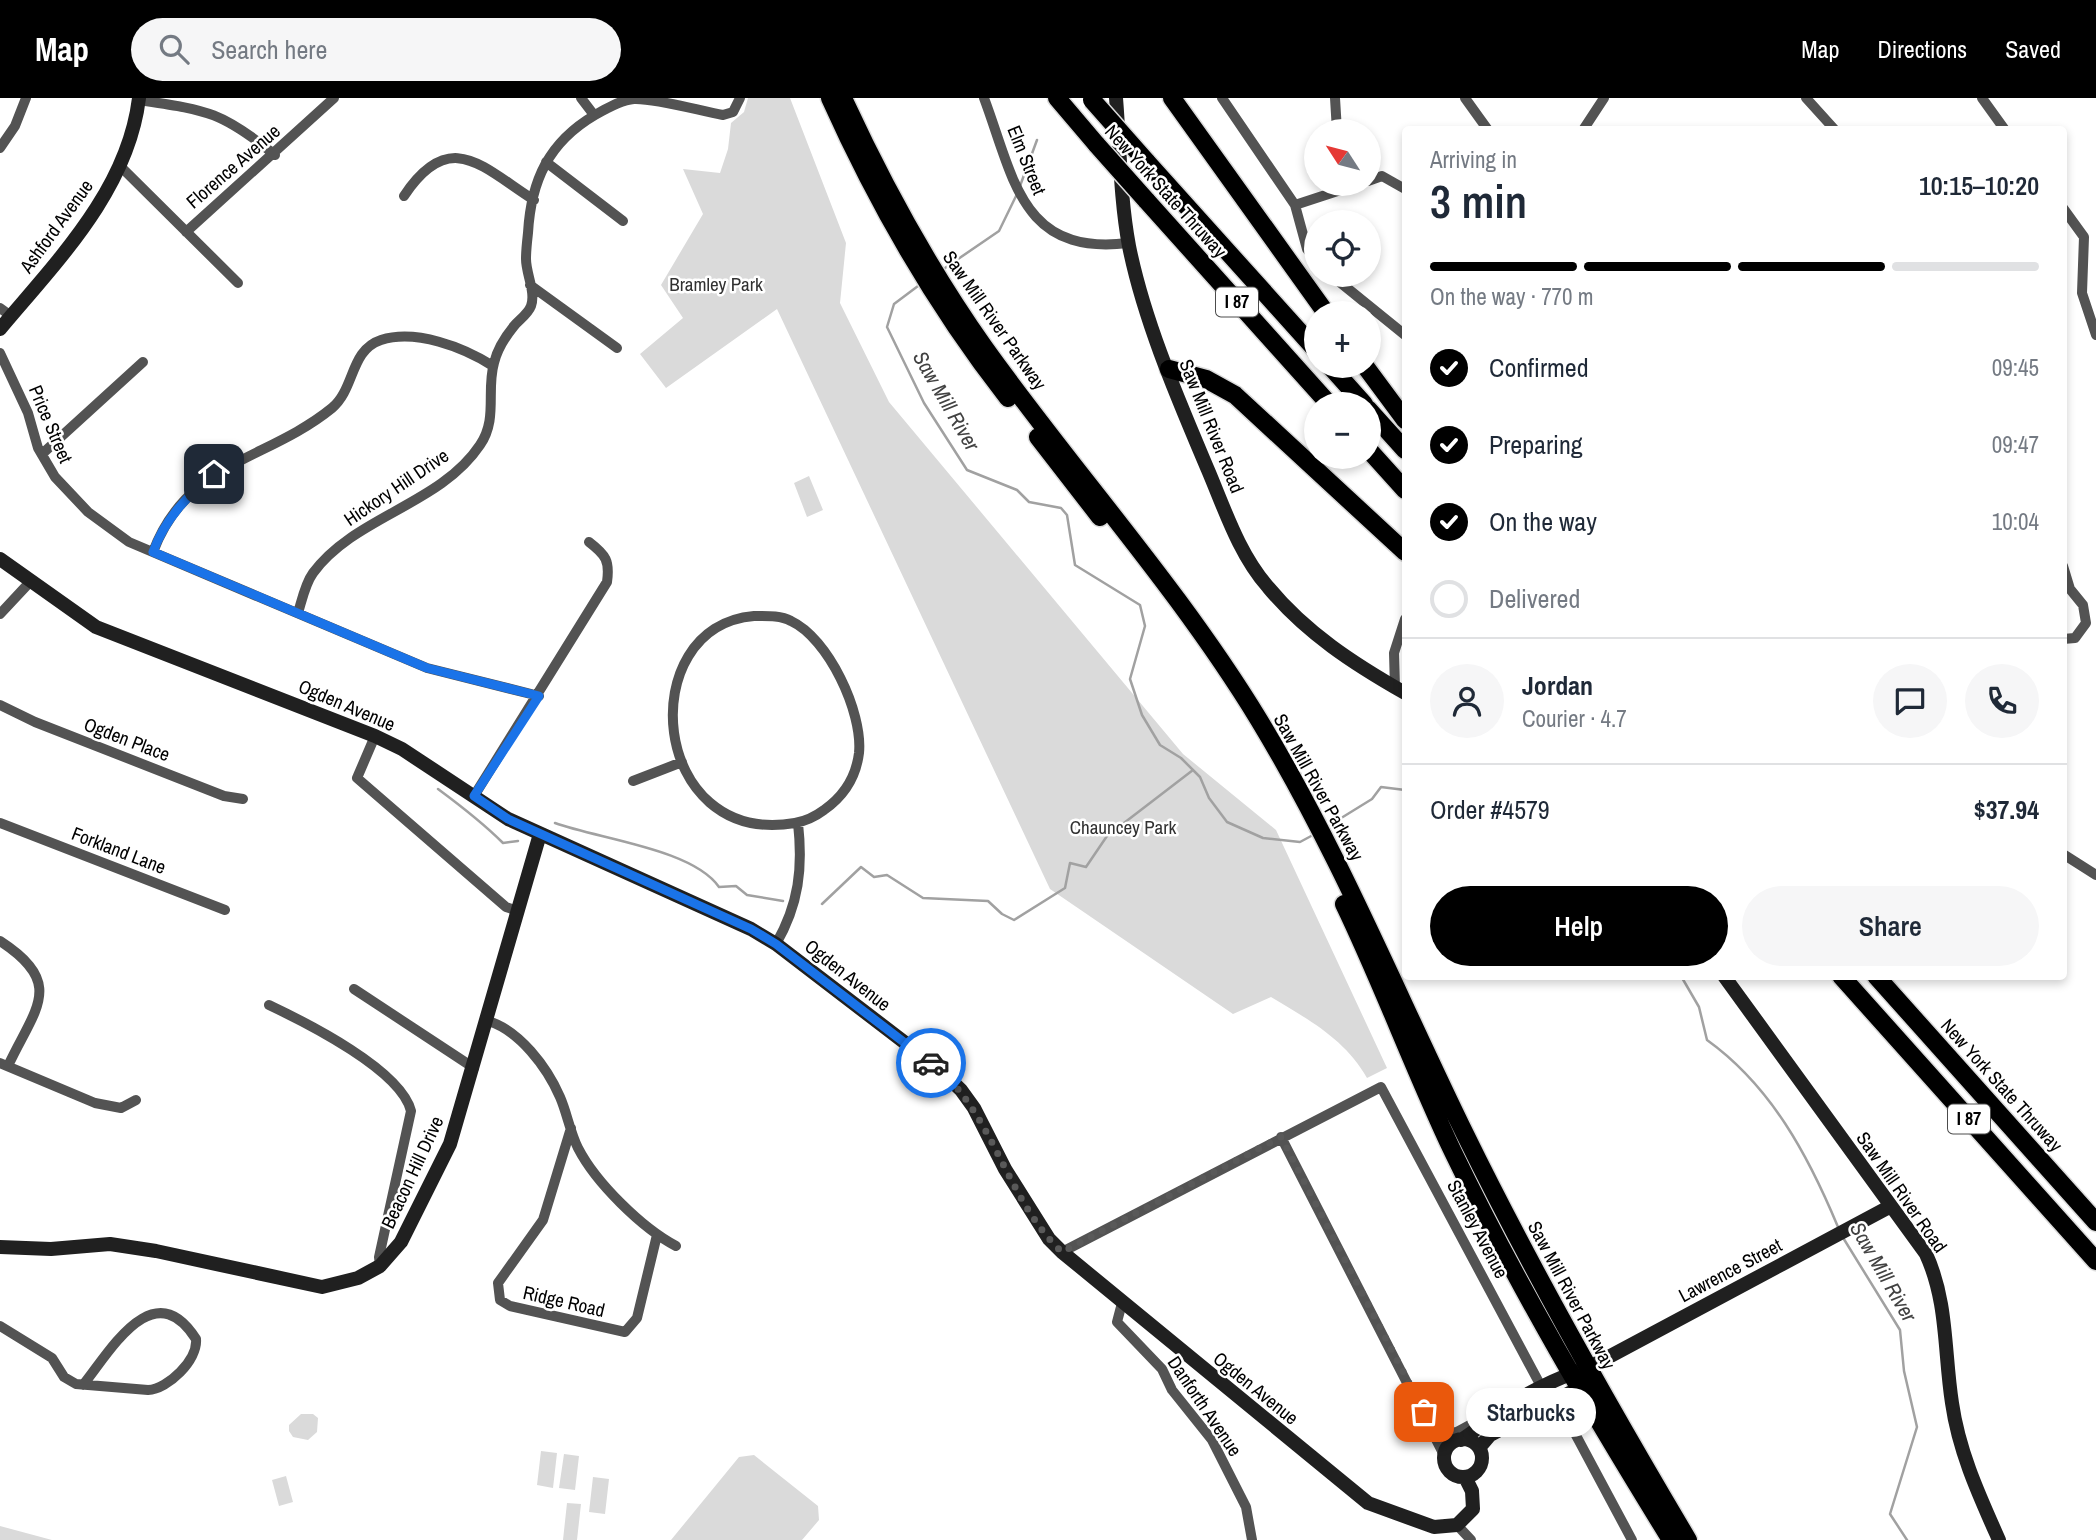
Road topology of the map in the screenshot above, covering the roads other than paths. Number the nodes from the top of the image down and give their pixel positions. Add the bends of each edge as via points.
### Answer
1 (26, 98) edge
2 (334, 98) edge
3 (581, 98) edge
4 (830, 98) edge
5 (843, 98) edge
6 (853, 98) edge
7 (984, 98) edge
8 (1057, 98) edge
9 (1116, 98) edge
10 (1171, 98) edge
11 (1222, 98) edge
12 (1335, 98) edge
13 (1465, 98) edge
14 (1604, 98) edge
15 (1806, 98) edge
16 (1982, 98) edge
17 (139, 99) edge
18 (740, 99) edge
19 (1091, 99) edge
20 (594, 116) junction
21 (1336, 119) edge
22 (1485, 126) edge
23 (1586, 126) edge
24 (1831, 126) edge
25 (2003, 126) edge
26 (0, 148) edge
27 (275, 155) junction
28 (546, 162) junction
29 (120, 166) junction
30 (1381, 176) edge
31 (882, 177) junction
32 (1402, 187) edge
33 (404, 195) dead end
34 (1322, 196) edge
35 (534, 200) junction
36 (1295, 205) junction
37 (2067, 214) edge
38 (623, 221) dead end
39 (186, 232) junction
40 (1304, 238) edge
41 (1128, 243) junction
42 (922, 263) junction
43 (238, 284) dead end
44 (530, 285) junction
45 (1346, 287) edge
46 (1316, 301) edge
47 (5, 312) edge
48 (0, 329) edge
49 (1402, 333) edge
50 (2096, 335) edge
51 (1304, 337) edge
52 (617, 348) dead end
53 (0, 353) edge
54 (142, 362) dead end
55 (493, 366) junction
56 (1169, 369) junction
57 (1341, 378) edge
58 (1374, 378) edge
59 (1318, 392) edge
60 (1353, 392) edge
61 (1402, 415) edge
62 (1381, 423) edge
63 (1402, 447) edge
64 (42, 454) junction
65 (1381, 463) edge
66 (1402, 487) edge
67 (589, 542) dead end
68 (1402, 549) edge
69 (153, 552) junction
70 (0, 559) edge
71 (29, 583) junction
72 (2067, 591) edge
73 (298, 613) junction
74 (0, 614) edge
75 (1402, 629) edge
76 (2067, 639) edge
77 (1400, 690) edge
78 (539, 696) junction
79 (0, 705) edge
80 (375, 736) junction
81 (682, 762) junction
82 (633, 782) dead end
83 (474, 796) junction
84 (243, 799) dead end
85 (0, 823) edge
86 (797, 823) junction
87 (540, 834) junction
88 (2067, 857) edge
89 (2096, 875) edge
90 (225, 910) dead end
91 (518, 911) junction
92 (0, 941) edge
93 (776, 944) junction
94 (1727, 980) edge
95 (1846, 980) edge
96 (1881, 980) edge
97 (354, 989) dead end
98 (269, 1005) dead end
99 (488, 1021) junction
100 (4, 1065) edge
101 (474, 1068) junction
102 (136, 1100) dead end
103 (571, 1128) junction
104 (1281, 1137) junction
105 (1891, 1206) junction
106 (2096, 1222) edge
107 (657, 1235) junction
108 (676, 1246) dead end
109 (0, 1247) edge
110 (1062, 1252) junction
111 (2096, 1261) edge
112 (380, 1266) junction
113 (1122, 1303) junction
114 (0, 1326) edge
115 (1579, 1376) junction
116 (83, 1385) junction
117 (1542, 1388) junction
118 (1428, 1419) junction
119 (1571, 1426) dead end
120 (1456, 1437) junction
121 (1479, 1448) junction
122 (1444, 1455) junction
123 (1465, 1477) junction
124 (1457, 1525) junction
125 (1252, 1540) edge
126 (1471, 1540) edge
127 (1632, 1540) edge
128 (1671, 1540) edge
129 (1688, 1540) edge
130 (1999, 1540) edge

1 - 26 street
2 - 27 street, Florence Avenue
3 - 20 street
4 - 42 highway, Saw Mill River Parkway via 883,205
5 - 31 highway, Saw Mill River Parkway
6 - 31 highway
7 - 41 street, Elm Street via 1028,208 1050,229 1076,243
8 - 59 highway, New York State Thruway / I 87, bridge
9 - 41 street, Saw Mill River Road
10 - 46 highway
11 - 36 street
12 - 21 street
13 - 22 street
14 - 23 street
15 - 24 street
16 - 25 street
17 - 27 street via 222,117
17 - 29 street, Ashford Avenue via 136,124
18 - 20 street, Hickory Hill Drive via 733,112 723,115 635,99
19 - 51 highway, New York State Thruway / I 87, bridge
20 - 28 street, Hickory Hill Drive via 556,144
27 - 39 street, Florence Avenue
28 - 35 street, Hickory Hill Drive
28 - 38 street
29 - 39 street
29 - 47 street, Ashford Avenue via 104,197
30 - 32 street
31 - 42 highway, Saw Mill River Parkway
33 - 35 street via 416,177 445,157 467,157
34 - 36 street
35 - 44 street, Hickory Hill Drive via 526,261
36 - 40 street
37 - 50 street via 2084,237 2082,293
39 - 43 street
41 - 56 street, Saw Mill River Road via 1143,301
42 - 115 highway, Saw Mill River Parkway via 938,290 1200,630 1255,714 1322,846 1454,1154
44 - 52 street
44 - 55 street, Hickory Hill Drive via 530,308 512,328
45 - 49 street
47 - 48 street, Ashford Avenue
53 - 64 street, Price Street
54 - 64 street
55 - 69 street via 435,341 406,337 380,341 364,350 334,407 214,474 186,497 160,533
55 - 73 street, Hickory Hill Drive via 490,426 481,445 423,495 325,559 311,576
56 - 68 highway via 1206,379 1235,395
56 - 77 street, Saw Mill River Road via 1225,512 1253,569 1318,637
57 - 60 highway
58 - 61 highway
62 - 63 highway
64 - 69 street, Price Street via 55,477 88,512 129,542
65 - 66 highway
67 - 78 street via 603,552 609,564 607,582
69 - 73 street, Price Street
70 - 71 street, Ogden Avenue
71 - 74 street
71 - 80 street, Ogden Avenue via 96,627
72 - 76 street via 2083,605 2086,623 2075,638
73 - 78 street, Price Street via 427,668
75 - 77 street via 1394,653
78 - 83 street
79 - 84 street, Ogden Place via 212,791
80 - 83 street, Ogden Avenue
80 - 91 street via 357,778 506,907
81 - 82 street
81 - 86 street via 699,791 732,817 758,824
81 - 86 street via 674,737 673,702 679,676 693,653 710,634 735,619 791,620 814,637 828,656 854,718 859,748 854,774 841,796 817,815
83 - 87 street, Ogden Avenue
85 - 90 street, Forkland Lane
86 - 93 street via 802,853 797,900
87 - 91 street, Beacon Hill Drive
87 - 93 street, Ogden Avenue via 682,896
88 - 89 street
91 - 99 street, Beacon Hill Drive
92 - 100 street via 32,967 40,981 39,999
93 - 110 street, Ogden Avenue via 961,1090 1049,1240
94 - 105 street, Saw Mill River Road
95 - 111 highway, I 87
96 - 106 highway, New York State Thruway / I 87
97 - 101 street
98 - 112 street via 350,1050 396,1083 407,1097 411,1111
99 - 101 street, Beacon Hill Drive
99 - 103 street via 503,1026 531,1053 559,1095
100 - 102 street via 95,1103 121,1108
101 - 112 street, Beacon Hill Drive via 450,1144 401,1242
103 - 107 street via 598,1178
103 - 107 street, Ridge Road via 543,1220 498,1283 500,1300 625,1332 637,1318
104 - 110 street
104 - 117 street, Stanley Avenue via 1381,1087
104 - 118 street
105 - 115 street, Lawrence Street
105 - 130 street, Saw Mill River Road via 1934,1272 1942,1300 1961,1447
107 - 108 street
109 - 112 street, Beacon Hill Drive via 110,1244 322,1287 358,1278
110 - 113 street, Ogden Avenue
113 - 124 street, Ogden Avenue via 1368,1503 1434,1527
113 - 125 street, Danforth Avenue via 1116,1322 1162,1369 1172,1390 1212,1440 1246,1507
114 - 116 street via 52,1358 64,1377
115 - 117 street, Lawrence Street
115 - 121 street, Lawrence Street via 1490,1435
115 - 128 highway, Saw Mill River Parkway
115 - 129 highway, Saw Mill River Parkway
116 - 116 street via 158,1390 183,1369 196,1339 175,1316 163,1312 148,1315 131,1327
117 - 120 street, Lawrence Street via 1497,1413 1474,1433
118 - 120 street
118 - 122 street
119 - 127 street
120 - 121 street
120 - 122 street
121 - 123 street via 1480,1466
122 - 123 street via 1449,1471
123 - 124 street via 1473,1509
124 - 126 street

